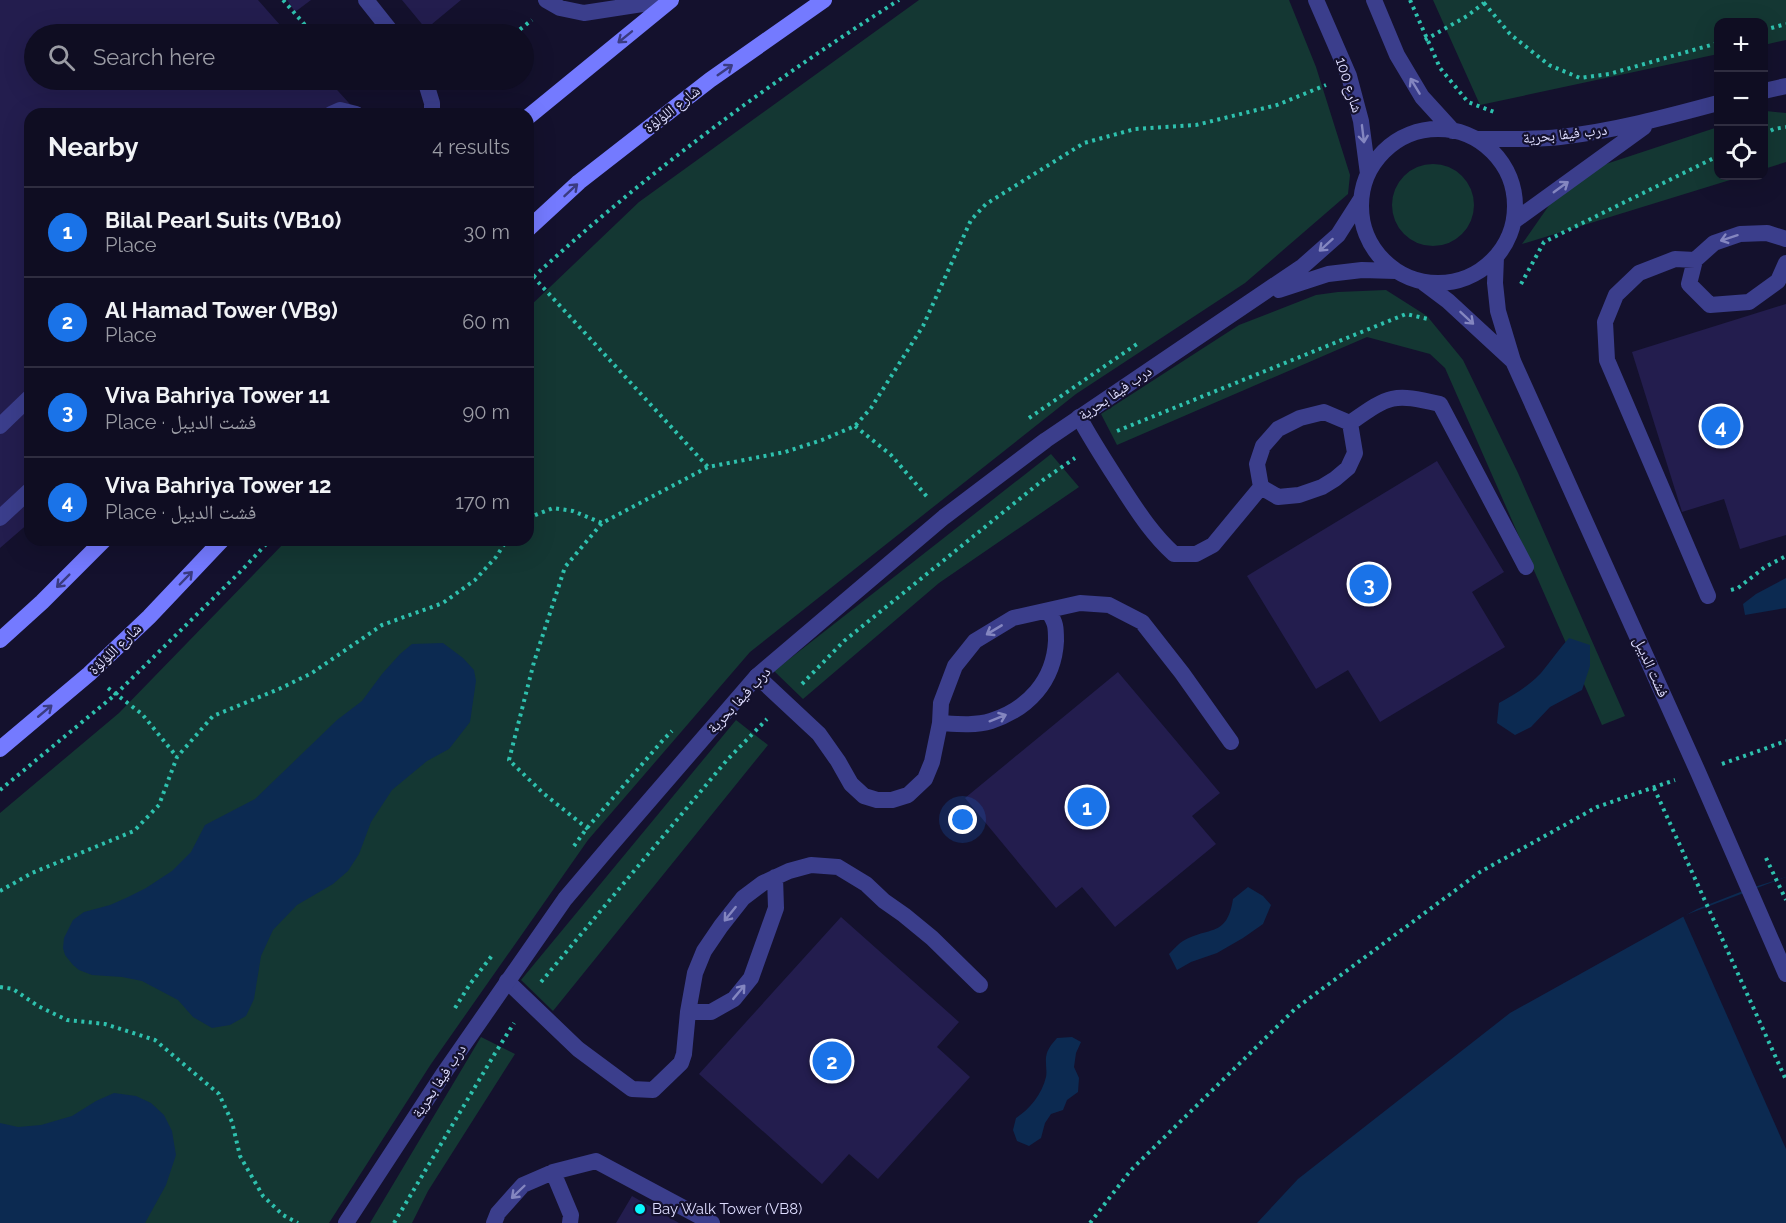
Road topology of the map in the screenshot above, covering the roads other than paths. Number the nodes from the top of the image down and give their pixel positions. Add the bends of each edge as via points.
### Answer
1 (366, 0) edge
2 (546, 0) edge
3 (669, 0) edge
4 (824, 0) edge
5 (1316, 0) edge
6 (1374, 0) edge
7 (385, 24) edge
8 (1786, 86) edge
9 (428, 90) edge
10 (1768, 90) edge
11 (1714, 104) edge
12 (432, 108) edge
13 (534, 112) edge
14 (1652, 121) junction
15 (1453, 131) junction
16 (1477, 139) junction
17 (1368, 174) junction
18 (1361, 199) junction
19 (1514, 221) junction
20 (534, 223) edge
21 (1786, 239) edge
22 (1496, 257) junction
23 (1695, 260) junction
24 (1786, 263) edge
25 (1396, 271) junction
26 (1422, 282) junction
27 (1256, 298) junction
28 (1513, 362) junction
29 (24, 403) edge
30 (1079, 417) junction
31 (1350, 423) junction
32 (0, 426) edge
33 (1261, 487) junction
34 (24, 496) edge
35 (0, 518) edge
36 (98, 546) edge
37 (216, 546) edge
38 (1526, 567) dead end
39 (1708, 596) road end
40 (1048, 611) junction
41 (0, 640) edge
42 (758, 676) junction
43 (940, 723) junction
44 (1232, 742) dead end
45 (0, 749) edge
46 (775, 877) junction
47 (1786, 974) edge
48 (507, 981) junction
49 (980, 985) dead end
50 (688, 1012) junction
51 (552, 1172) junction
52 (346, 1223) edge
53 (495, 1223) edge
54 (570, 1223) edge
55 (712, 1223) edge

1 - 7 street
2 - 3 street via 560,8 584,13
3 -> 13 main road
20 -> 4 main road, شارع اللؤلؤة via 579,182 710,80
5 -> 17 street, شارع 100 via 1349,76 1361,121
15 -> 6 street via 1422,97 1397,55
8 - 10 street
9 - 12 street
11 - 14 street, درب فيفا بحرية
14 - 16 street, درب فيفا بحرية via 1557,138
19 -> 14 street, درب فيفا بحرية
15 - 16 street
15 - 17 street via 1427,130 1403,138 1382,153
16 - 19 street via 1495,154 1509,174 1515,198
17 - 18 street
18 - 25 street via 1368,239
18 -> 27 street, درب فيفا بحرية via 1338,235 1303,266
19 - 22 street
21 -> 23 street via 1767,233 1740,234 1714,243
22 - 26 street via 1462,279
22 - 28 street, فشت الديبل via 1498,310
23 - 24 street via 1689,284 1710,305 1749,302 1778,281
23 - 39 street via 1675,259 1639,273 1616,295 1605,322 1607,360
25 - 26 street
25 - 27 street, درب فيفا بحرية via 1328,274
26 -> 28 street, فشت الديبل
27 - 30 street, درب فيفا بحرية
28 - 47 street, فشت الديبل
29 - 32 street
30 - 33 street via 1145,522 1174,554 1196,554 1213,545
30 - 42 street, درب فيفا بحرية via 944,517
31 - 33 street via 1324,412 1278,429 1263,446 1257,464
31 - 33 street via 1355,453 1348,468 1335,479 1299,495 1278,497
31 - 38 street via 1391,398 1408,397 1440,404
34 - 35 street
36 -> 41 main road
45 -> 37 main road, شارع اللؤلؤة via 89,674
40 -> 43 street via 1013,618 975,641 955,666 941,703
43 -> 40 street via 988,723 1023,705 1042,687 1056,648 1057,629
40 - 44 street via 1080,603 1109,604 1142,622
42 - 43 street via 819,734 851,783 864,796 877,800 908,795 925,779
42 - 48 street, درب فيفا بحرية via 566,899
46 - 49 street via 811,865 838,867 932,938
46 -> 50 street via 742,898 704,951 695,973
50 -> 46 street via 711,1012 734,999 751,978 776,908
48 - 50 street via 578,1049 632,1089 653,1090 681,1063
48 - 52 street, درب فيفا بحرية
51 -> 53 street via 523,1185 498,1213
51 - 54 street via 571,1215
51 - 55 street via 596,1161

